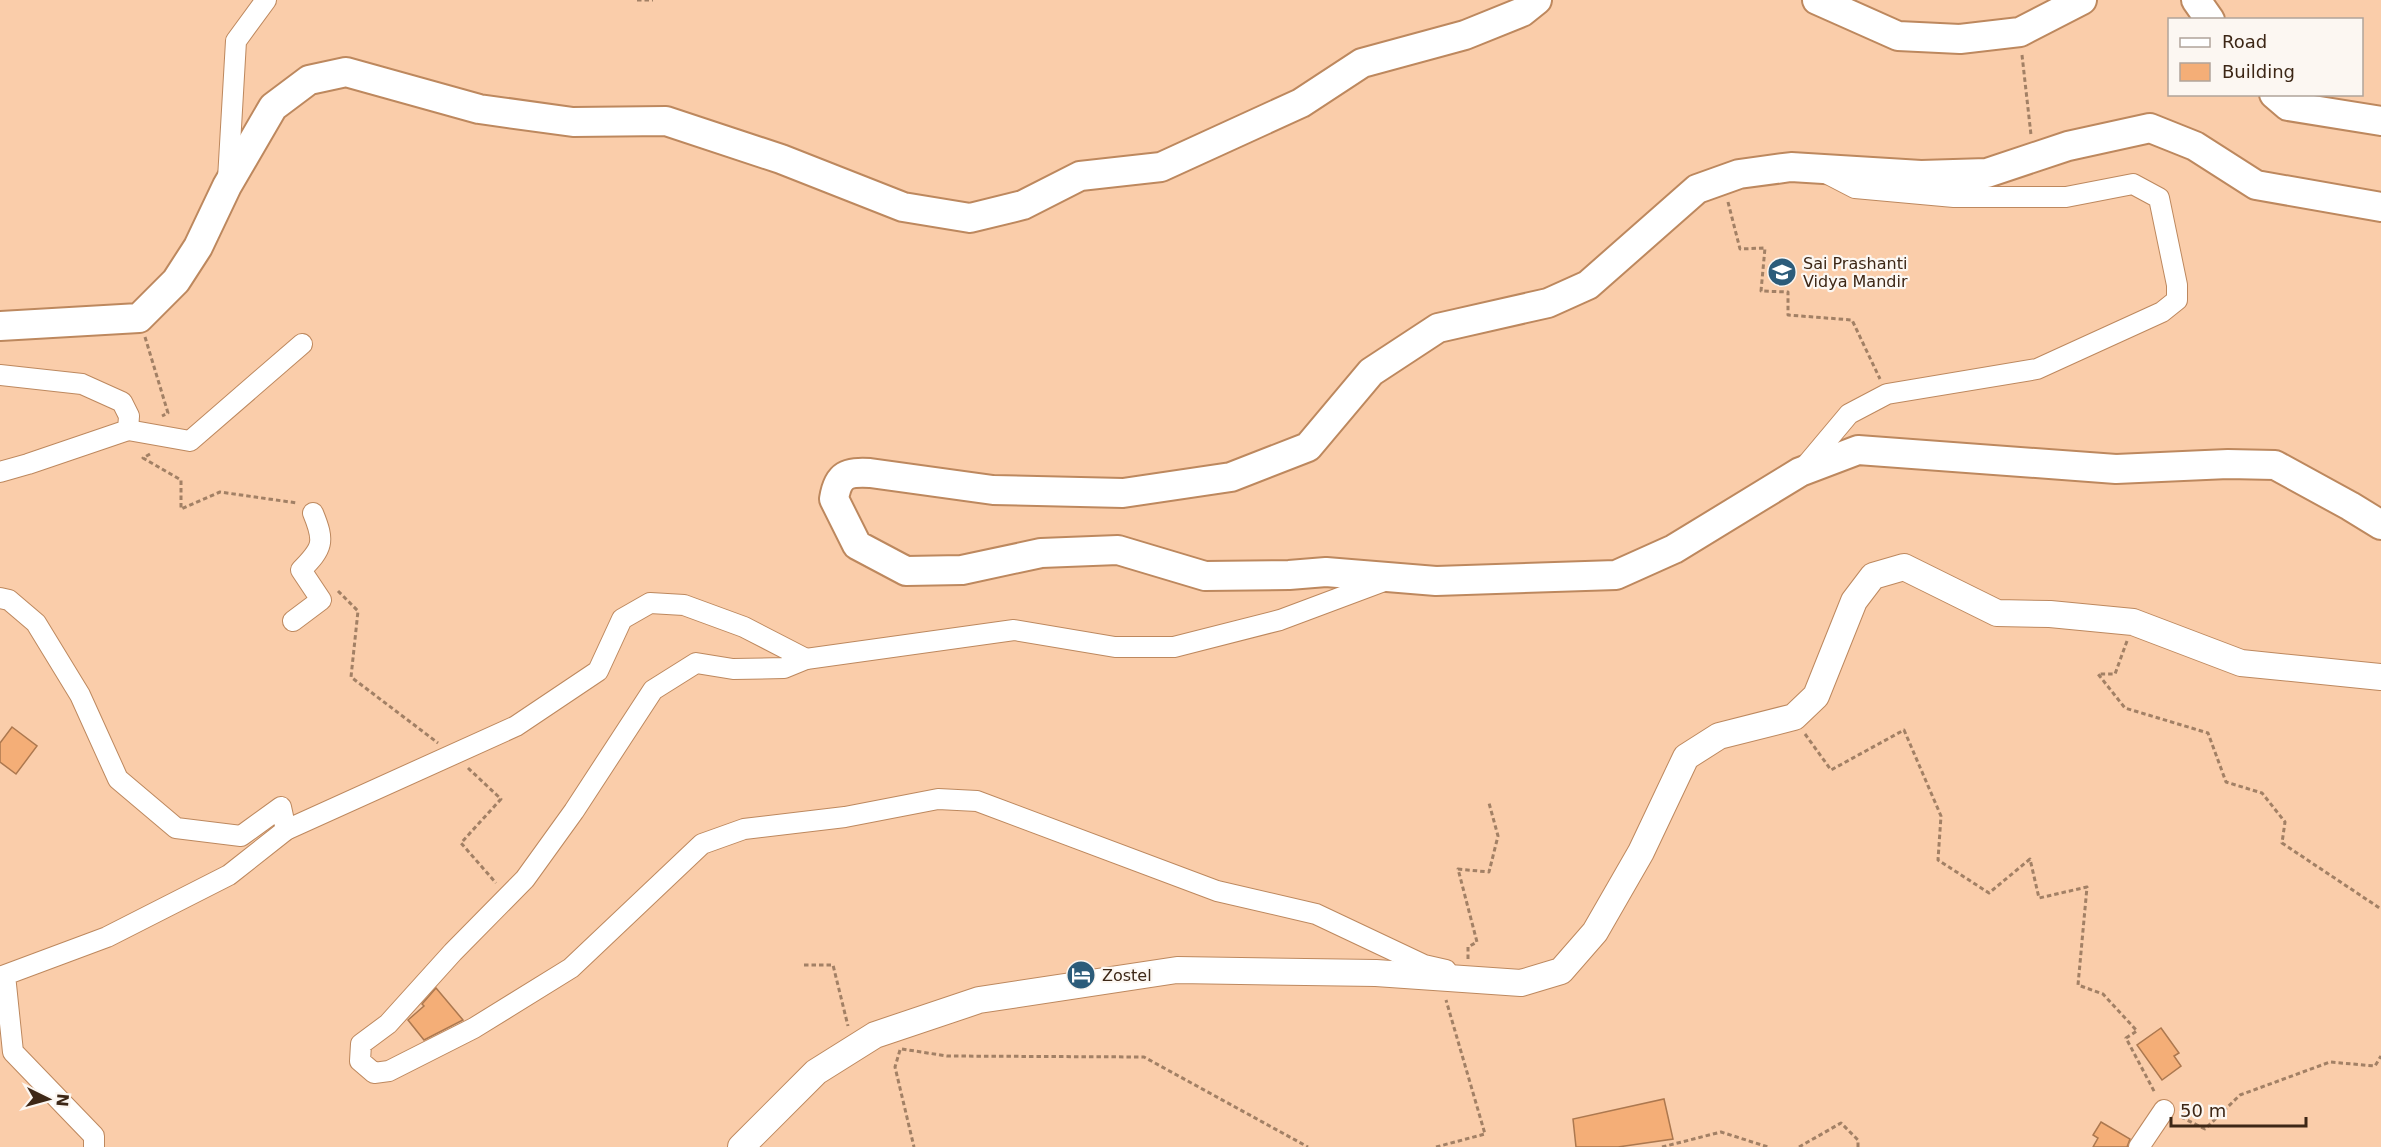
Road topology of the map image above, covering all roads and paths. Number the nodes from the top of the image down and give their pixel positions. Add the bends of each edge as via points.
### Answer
1 (266, 0) edge
2 (637, 0) edge
3 (652, 0) edge
4 (1537, 0) edge
5 (1817, 0) edge
6 (2082, 0) edge
7 (2196, 0) edge
8 (2209, 18) edge
9 (2020, 32) junction
10 (2276, 96) edge
11 (2381, 121) edge
12 (2033, 158) junction
13 (1816, 168) junction
14 (1723, 180) junction
15 (227, 186) junction
16 (2381, 207) edge
17 (139, 318) junction
18 (0, 326) edge
19 (302, 344) dead end
20 (0, 375) edge
21 (1887, 394) junction
22 (128, 430) junction
23 (178, 439) junction
24 (0, 472) edge
25 (1800, 472) junction
26 (313, 513) joint
27 (2381, 525) edge
28 (1394, 578) junction
29 (0, 598) edge
30 (321, 600) junction
31 (293, 621) dead end
32 (2133, 622) junction
33 (806, 659) junction
34 (2381, 677) edge
35 (1794, 717) junction
36 (454, 754) junction
37 (1489, 803) dead end
38 (286, 830) junction
39 (508, 897) junction
40 (2381, 909) edge
41 (1468, 961) dead end
42 (804, 965) dead end
43 (1439, 978) junction
44 (1496, 982) junction
45 (854, 1048) junction
46 (890, 1048) dead end
47 (900, 1049) junction
48 (2381, 1056) edge
49 (2164, 1110) junction
50 (94, 1147) edge
51 (741, 1147) edge
52 (914, 1147) edge
53 (1308, 1147) edge
54 (1436, 1147) edge
55 (1662, 1147) edge
56 (1768, 1147) edge
57 (1799, 1147) edge
58 (1858, 1147) edge
59 (2139, 1147) edge

1 - 15 street via 236,41
2 - 3 path
4 - 15 highway via 1522,12 1465,35 1362,63 1301,103 1161,167 1080,176 1023,205 970,218 903,207 781,159 666,121 573,123 491,111 346,72 309,80 273,107
5 - 9 highway via 1898,36 1960,39
6 - 9 highway
7 - 8 highway
9 - 12 path
10 - 11 highway via 2288,106
12 - 13 highway via 1987,173 1921,175
12 - 16 highway via 2150,128 2195,146 2256,185
13 - 14 highway via 1791,167
13 - 21 street via 1855,188 1954,197 2066,197 2133,184 2159,198 2177,285 2177,300 2162,312 2037,369
14 - 21 path via 1740,249 1765,248 1761,291 1788,292 1788,315 1852,320
14 - 28 highway via 1697,189 1588,285 1548,303 1438,328 1371,372 1308,447 1230,477 1123,493 993,490 854,472 839,481 834,499 857,545 906,571 962,570 1041,553 1118,550 1205,576 1326,572
15 - 17 highway via 198,247 176,282
17 - 18 highway
17 - 22 path via 168,413
19 - 23 street via 190,441
20 - 22 street via 82,384 122,402 129,416
21 - 25 street via 1849,414
22 - 23 street
22 - 24 street
23 - 26 path via 143,458 181,480 181,508 220,492 307,505
25 - 27 highway via 1858,450 2116,469 2276,465
25 - 28 highway via 1674,549 1616,575 1436,581
26 - 30 street via 322,535 318,553 301,570
28 - 33 street via 1280,620 1174,647 1115,647 1014,630
29 - 38 street via 9,600 36,623 80,695 118,780 176,828 241,836 281,807
30 - 31 street
30 - 36 path via 338,591 358,611 351,677
32 - 34 main road via 2241,663
32 - 35 main road via 1997,613 1904,567 1873,576 1854,601 1816,696
32 - 40 path via 2115,674 2098,674 2125,708 2208,733 2226,782 2262,793 2285,822 2282,843
33 - 36 street via 744,627 684,605 651,603 621,619 598,671 516,726
33 - 39 street via 784,668 733,669 696,663 653,690 574,811
35 - 44 main road via 1719,736 1686,756 1641,852 1595,932 1561,970 1521,983
35 - 49 path via 1831,771 1904,730 1941,816 1938,860 1989,893 2030,859 2039,898 2087,887 2078,985 2103,994 2137,1031 2126,1038
36 - 38 street
36 - 39 path via 501,799 460,843
37 - 41 path via 1498,836 1489,872 1458,868 1477,942 1468,947
38 - 50 street via 229,875 107,937 5,975 13,1052 94,1136
39 - 44 street via 387,1024 361,1044 360,1061 374,1073 389,1071 474,1028 571,968 702,844 744,829 845,817 938,799 977,801 1217,891 1316,914 1424,965
42 - 45 path via 833,965
43 - 44 main road
43 - 45 main road via 1376,973 1177,970 979,1000 875,1035
43 - 54 path via 1485,1134
45 - 51 main road via 816,1072
46 - 47 path
47 - 52 path via 895,1067
47 - 53 path via 947,1056 1144,1057
48 - 49 path via 2375,1066 2330,1062 2240,1095 2205,1129
49 - 59 street
55 - 56 path via 1721,1132
57 - 58 path via 1841,1123 1858,1140

